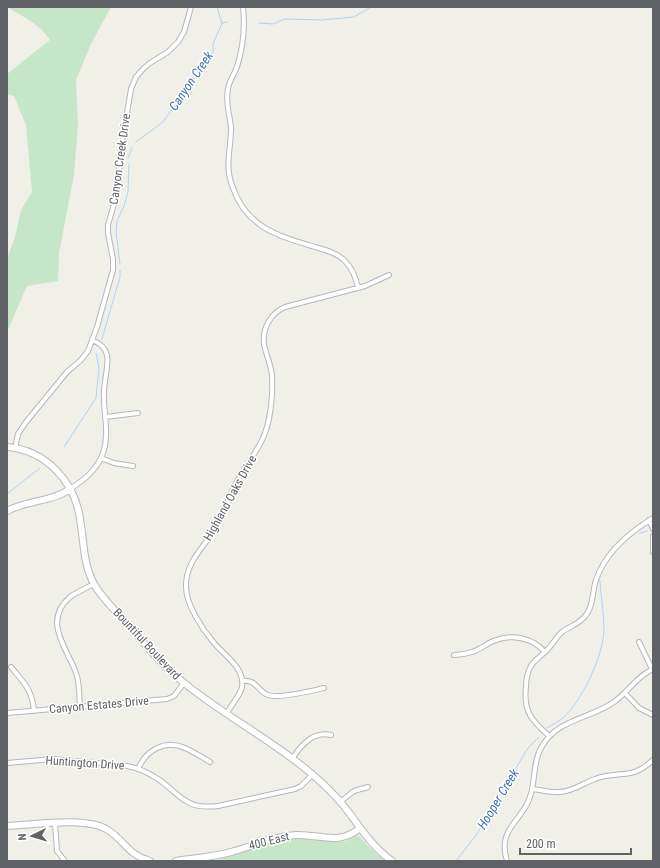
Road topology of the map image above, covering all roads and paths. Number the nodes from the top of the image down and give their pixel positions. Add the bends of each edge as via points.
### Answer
1 (191, 7) edge
2 (243, 7) edge
3 (389, 275) dead end
4 (358, 288) junction
5 (92, 340) junction
6 (138, 413) dead end
7 (106, 417) junction
8 (7, 447) edge
9 (15, 448) junction
10 (101, 458) junction
11 (133, 466) dead end
12 (70, 489) junction
13 (7, 510) edge
14 (651, 519) edge
15 (653, 529) edge
16 (653, 536) edge
17 (653, 552) edge
18 (94, 584) junction
19 (639, 642) dead end
20 (546, 652) junction
21 (454, 655) dead end
22 (11, 667) dead end
23 (652, 669) edge
24 (242, 680) junction
25 (184, 684) junction
26 (324, 688) dead end
27 (625, 693) junction
28 (80, 707) junction
29 (34, 711) junction
30 (7, 713) edge
31 (227, 713) junction
32 (653, 715) edge
33 (332, 736) dead end
34 (549, 736) junction
35 (292, 759) junction
36 (653, 760) edge
37 (210, 762) dead end
38 (7, 763) edge
39 (138, 769) junction
40 (313, 774) junction
41 (368, 786) dead end
42 (532, 789) junction
43 (340, 802) junction
44 (55, 824) junction
45 (7, 826) edge
46 (360, 828) junction
47 (201, 859) edge
48 (65, 861) edge
49 (150, 861) edge
50 (176, 861) edge
51 (392, 861) edge
52 (507, 861) edge

1 - 5 street, Canyon Creek Drive via 184,32 178,42 143,69 131,89 120,155 118,190 108,225 113,270
2 - 4 street via 244,31 238,62 226,98 231,134 228,165 233,188 246,211 263,228 278,236 341,257 352,271
3 - 4 street, Highland Oaks Drive
4 - 24 street, Highland Oaks Drive via 285,307 269,321 264,341 273,380 265,434 235,486 218,525 188,571 186,588 191,607 214,642 239,670
5 - 7 street via 100,344 107,356 104,391
5 - 9 street, Canyon Creek Drive via 84,357 67,372 22,426
6 - 7 street
7 - 10 street via 105,448
8 - 9 main road, Bountiful Boulevard
9 - 12 main road, Bountiful Boulevard via 46,461 60,474
10 - 11 street
10 - 12 street via 90,474
12 - 13 main road via 56,497
12 - 18 main road, Bountiful Boulevard via 78,508 84,554
14 - 15 street
14 - 20 street via 618,546 596,579 591,605 586,615 559,634
16 - 17 street
18 - 25 main road, Bountiful Boulevard via 159,660
18 - 28 street via 67,600 58,622 60,637 77,676
19 - 23 street
20 - 21 street via 528,640 510,637 493,641 471,653
20 - 34 street via 534,662 529,671 525,698 532,720
22 - 29 street via 29,690
23 - 27 street via 641,675
24 - 26 street via 251,681 272,696
24 - 31 street via 241,691
25 - 28 street, Canyon Estates Drive via 169,698
25 - 31 main road, Bountiful Boulevard
27 - 32 street via 639,708
27 - 34 street via 602,710 566,723
28 - 29 street, Canyon Estates Drive
29 - 30 street, Canyon Estates Drive
31 - 35 main road, Bountiful Boulevard
33 - 35 street via 323,734 309,739
34 - 42 street via 536,759
35 - 40 main road, Bountiful Boulevard
36 - 42 street via 636,772 600,777 566,792
37 - 39 street via 185,748 166,745 150,751
38 - 39 street, Huntington Drive via 58,759 116,764
39 - 40 street, Huntington Drive via 158,779 183,800 194,805 208,806 295,789
40 - 43 main road, Bountiful Boulevard
41 - 43 street via 354,791
42 - 52 street via 526,807 507,836
43 - 46 main road, Bountiful Boulevard
44 - 45 main road
44 - 48 street via 56,848
44 - 49 main road via 85,822 102,827 134,854
46 - 47 main road, 400 East via 351,835 334,839 306,835 283,836
46 - 51 main road, Bountiful Boulevard
47 - 50 main road, 400 East

